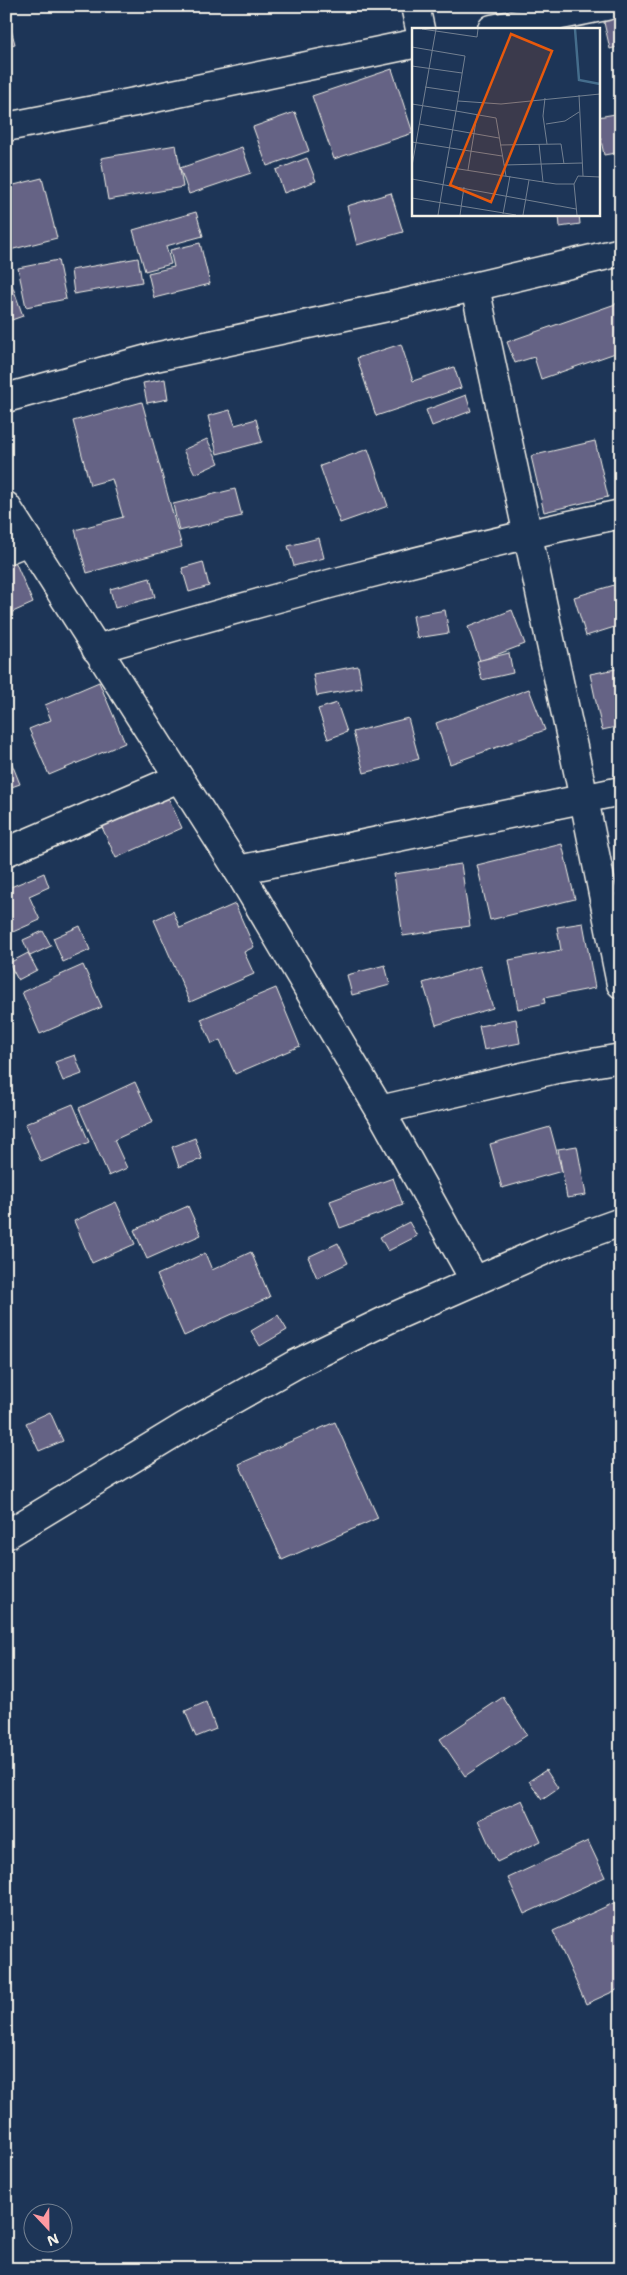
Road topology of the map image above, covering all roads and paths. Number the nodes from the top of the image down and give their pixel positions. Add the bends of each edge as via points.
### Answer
1 (415, 6) edge
2 (606, 6) edge
3 (420, 28) edge
4 (497, 28) edge
5 (412, 44) edge
6 (6, 127) edge
7 (621, 252) edge
8 (475, 287) junction
9 (6, 398) edge
10 (6, 506) edge
11 (621, 514) edge
12 (528, 534) junction
13 (17, 545) edge
14 (96, 649) junction
15 (179, 778) junction
16 (621, 791) edge
17 (584, 799) junction
18 (6, 852) edge
19 (238, 870) junction
20 (621, 984) edge
21 (621, 1058) edge
22 (380, 1110) junction
23 (621, 1222) edge
24 (475, 1281) junction
25 (6, 1535) edge

1 - 3 street
2 - 4 street
5 - 6 street
7 - 8 street
8 - 9 street via 155,356
8 - 12 street
10 - 13 street
11 - 12 street
12 - 14 street via 360,574
12 - 17 street
13 - 14 street
14 - 15 street
15 - 18 street
15 - 19 street
16 - 17 street
17 - 19 street
17 - 20 street
19 - 22 street
21 - 22 street via 552,1070
22 - 24 street
23 - 24 street via 554,1246
24 - 25 street via 296,1364 184,1427

